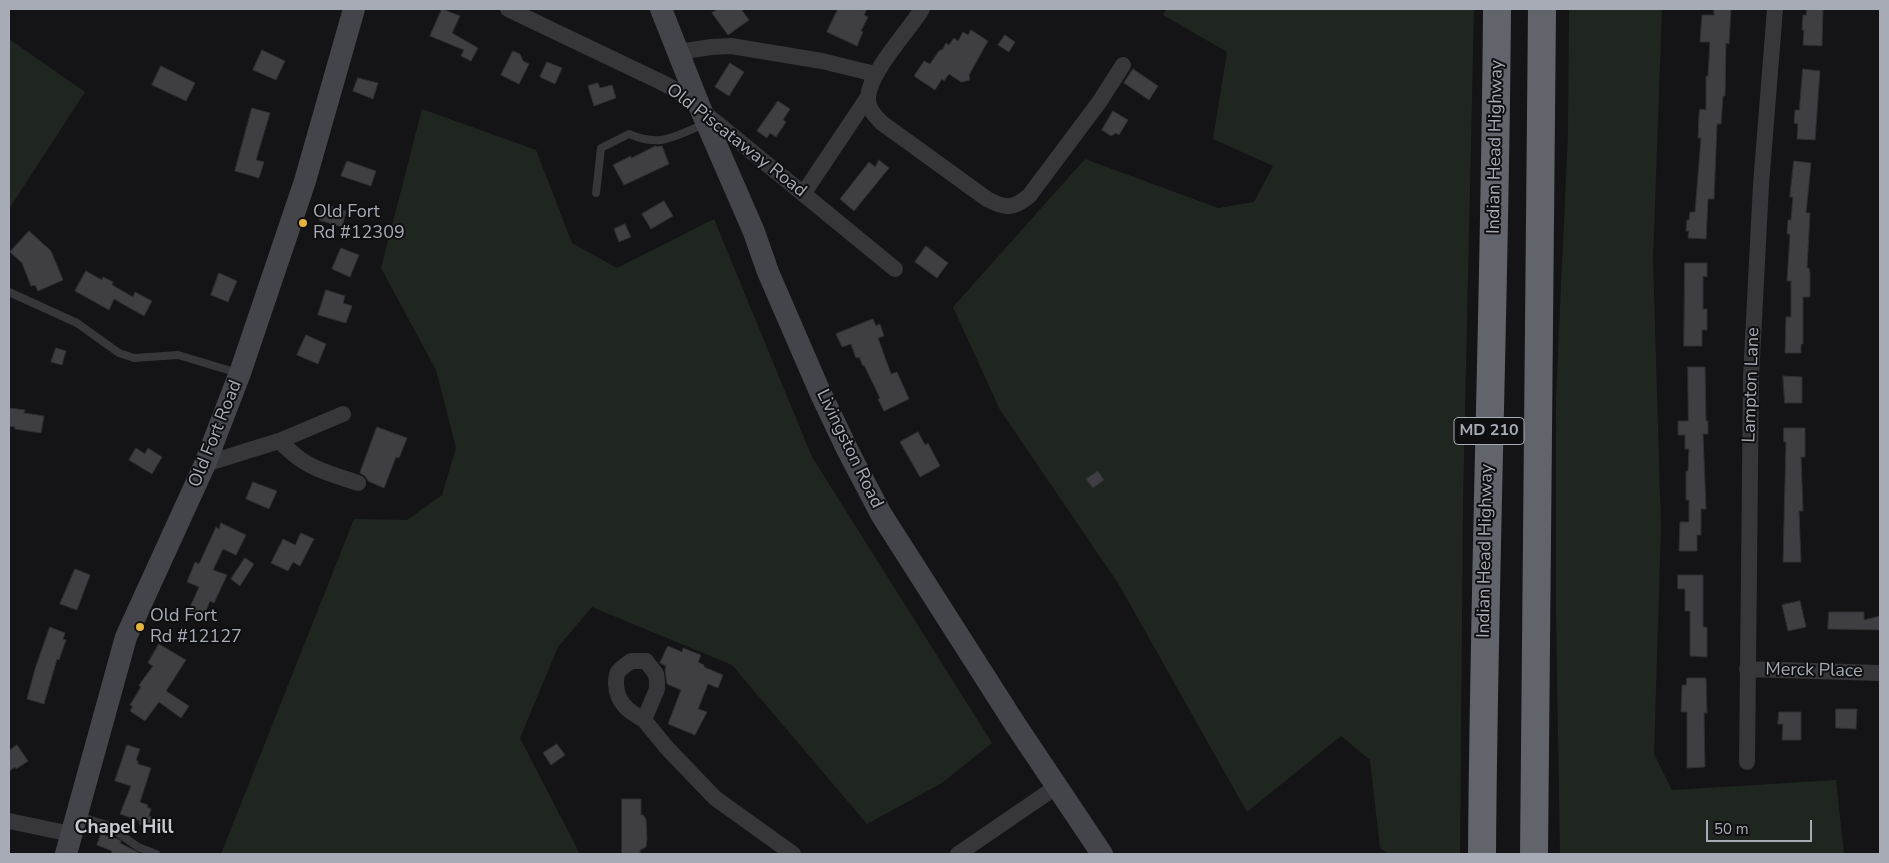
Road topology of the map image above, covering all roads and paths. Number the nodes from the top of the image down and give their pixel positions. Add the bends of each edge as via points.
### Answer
1 (354, 9) edge
2 (508, 9) edge
3 (661, 9) edge
4 (922, 9) edge
5 (1497, 9) edge
6 (1542, 9) edge
7 (1775, 9) edge
8 (679, 52) junction
9 (1123, 65) dead end
10 (875, 74) junction
11 (868, 97) junction
12 (704, 117) junction
13 (596, 193) dead end
14 (803, 194) junction
15 (895, 269) dead end
16 (9, 292) edge
17 (240, 373) junction
18 (343, 414) dead end
19 (279, 441) junction
20 (205, 464) junction
21 (358, 483) dead end
22 (1747, 669) junction
23 (1880, 673) edge
24 (644, 720) dead end
25 (1747, 762) dead end
26 (1056, 787) junction
27 (9, 821) edge
28 (71, 835) edge
29 (156, 854) edge
30 (793, 854) edge
31 (958, 854) edge
32 (1102, 854) edge
33 (1482, 854) edge
34 (1534, 854) edge

1 - 17 main road, Old Fort Road via 305,181
2 - 12 street, Old Piscataway Road via 663,83 679,92
3 - 8 main road, Livingston Road
4 - 10 street
5 - 33 highway, Indian Head Highway / MD 210
6 - 34 highway, MD 210
7 - 22 street, Lampton Lane via 1761,185 1751,377
8 - 10 street via 731,46 822,61
8 - 12 main road, Livingston Road
9 - 11 street via 1029,196 1010,207 987,199 882,123 870,108
10 - 11 street
11 - 14 street
12 - 13 lane via 662,141 645,141 629,134 601,148
12 - 14 street, Old Piscataway Road
12 - 26 main road, Livingston Road via 820,392 852,459 881,514
14 - 15 street, Old Piscataway Road
16 - 17 lane via 77,323 119,353 134,358 178,355
17 - 20 main road, Old Fort Road
18 - 19 street
19 - 20 street
19 - 21 street via 321,471
20 - 28 main road, Old Fort Road via 126,637
22 - 23 street, Merck Place
22 - 25 street, Lampton Lane
24 - 30 street via 715,798
26 - 31 street
26 - 32 main road, Livingston Road
27 - 28 street
28 - 29 lane via 106,825 138,847

